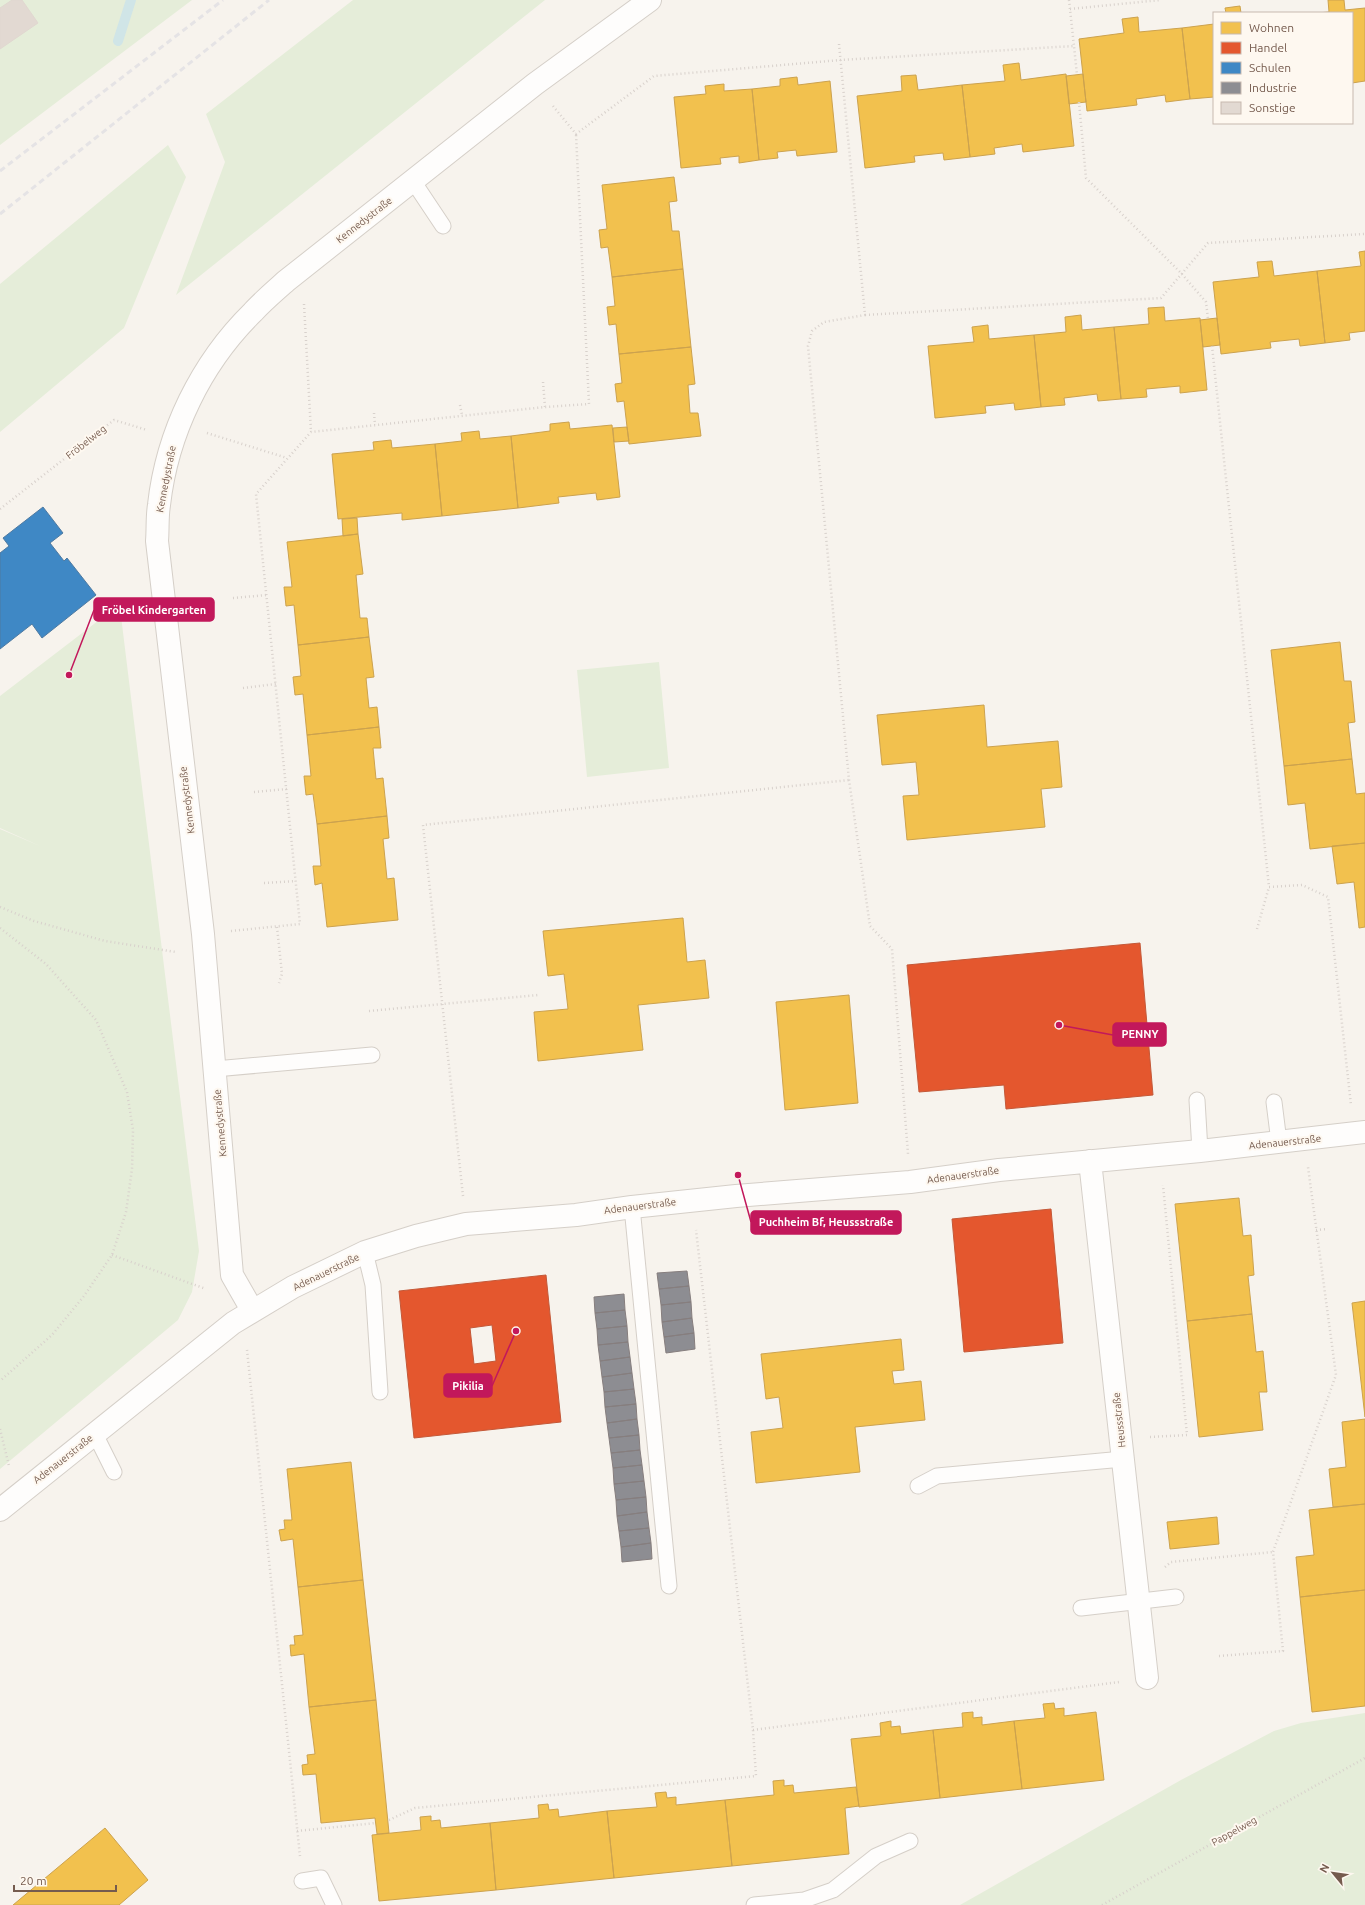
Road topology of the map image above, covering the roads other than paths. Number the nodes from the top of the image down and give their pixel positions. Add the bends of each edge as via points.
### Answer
1 (650, 0) edge
2 (413, 181) junction
3 (442, 226) dead end
4 (372, 1055) dead end
5 (215, 1069) junction
6 (1197, 1100) dead end
7 (1274, 1102) dead end
8 (1360, 1133) edge
9 (1279, 1142) junction
10 (1200, 1151) junction
11 (1090, 1161) junction
12 (632, 1206) junction
13 (365, 1252) junction
14 (252, 1310) junction
15 (380, 1392) dead end
16 (95, 1434) junction
17 (1122, 1449) junction
18 (114, 1472) dead end
19 (918, 1486) dead end
20 (0, 1510) edge
21 (669, 1586) dead end
22 (1138, 1596) junction
23 (1176, 1597) dead end
24 (1081, 1608) dead end
25 (1147, 1678) road end
26 (910, 1841) dead end
27 (302, 1881) road end
28 (334, 1905) edge
29 (754, 1905) edge

1 - 2 street, Kennedystraße via 535,84
2 - 3 lane
2 - 5 street, Kennedystraße via 286,281 252,312 222,348 194,394 179,424 167,459 159,505 158,541 203,934
4 - 5 lane
5 - 14 street, Kennedystraße via 232,1275
6 - 10 lane
7 - 9 lane
8 - 9 street, Adenauerstraße
9 - 10 street, Adenauerstraße
10 - 11 street, Adenauerstraße
11 - 12 street, Adenauerstraße via 910,1182
11 - 17 street, Heussstraße
12 - 13 street, Adenauerstraße via 576,1215 466,1224
12 - 21 lane
13 - 14 street, Adenauerstraße
13 - 15 lane via 373,1285
14 - 16 street, Adenauerstraße
16 - 18 lane
16 - 20 street, Adenauerstraße
17 - 19 lane via 937,1476
17 - 22 street, Heussstraße
22 - 23 lane
22 - 24 lane
22 - 25 street, Heussstraße
26 - 29 lane via 876,1856 833,1890 804,1900
27 - 28 lane via 321,1878

